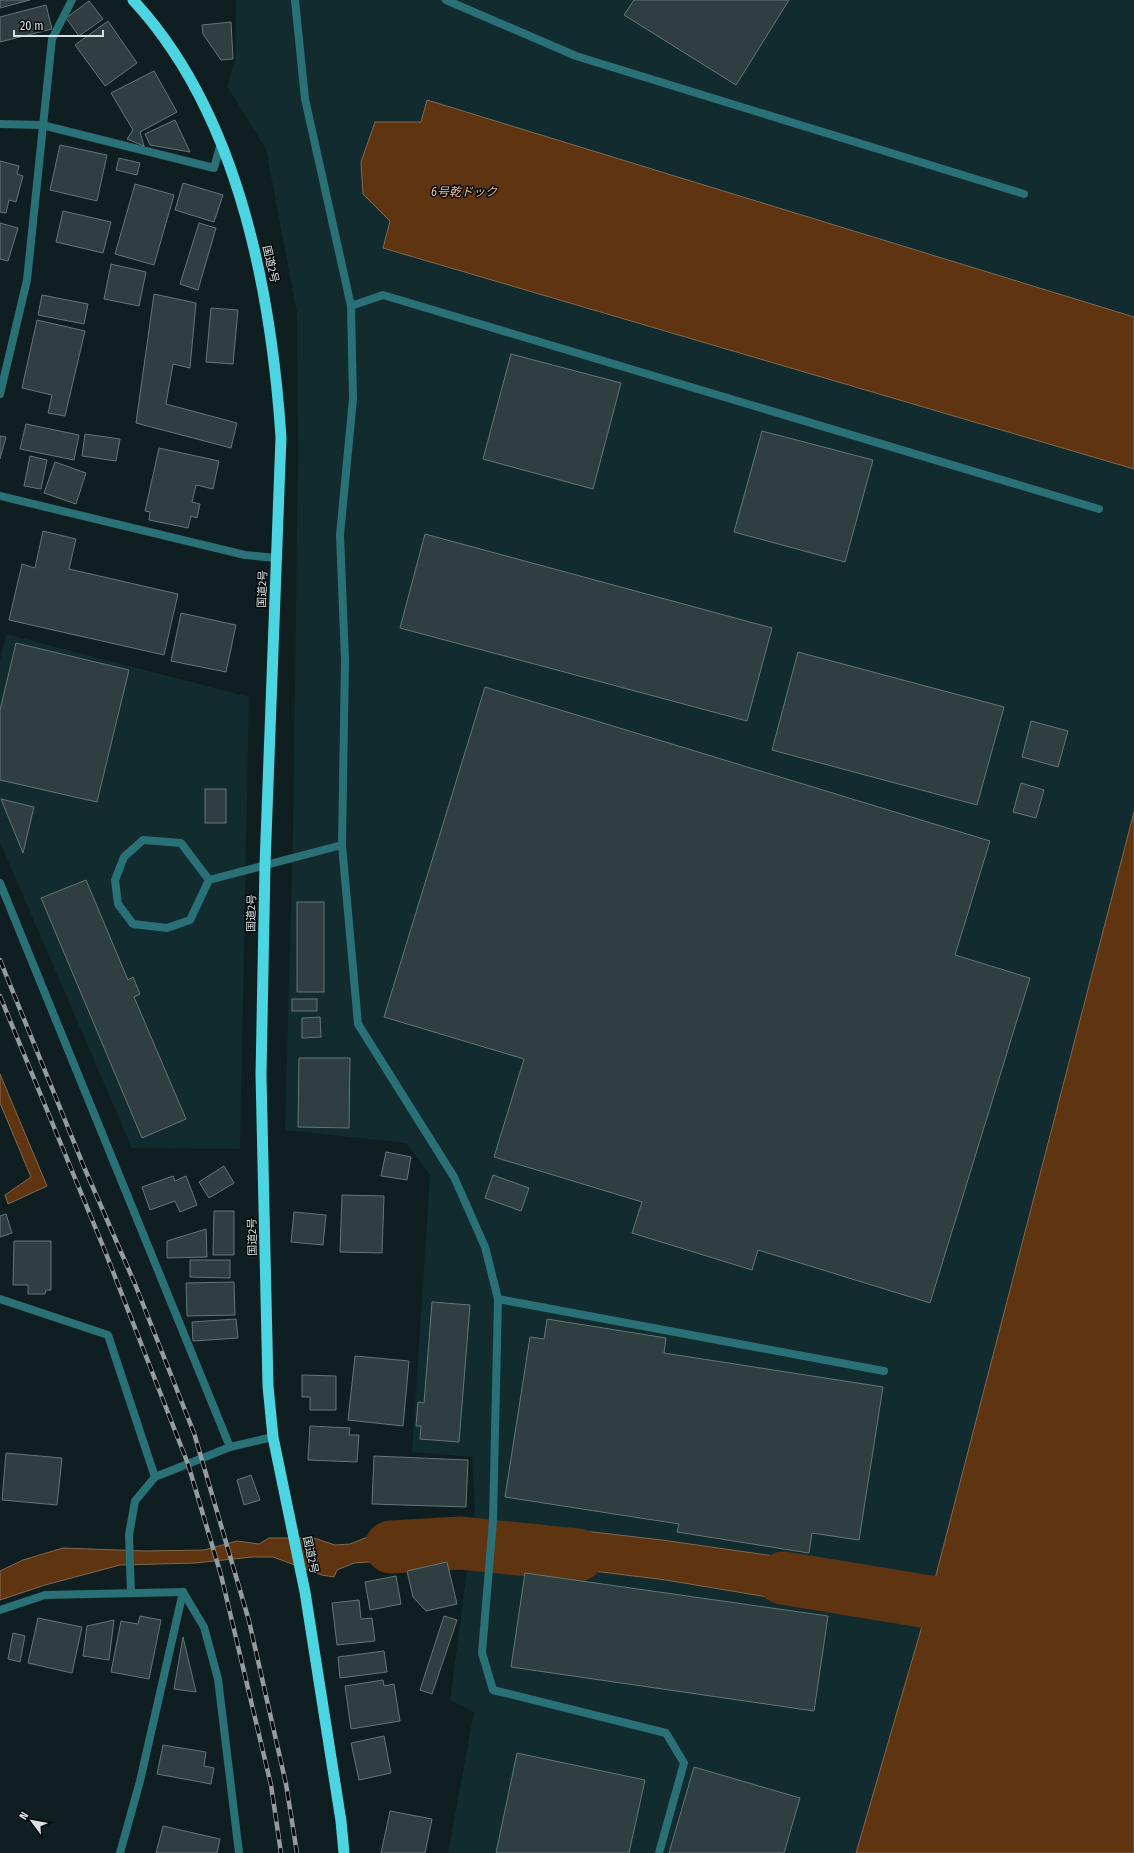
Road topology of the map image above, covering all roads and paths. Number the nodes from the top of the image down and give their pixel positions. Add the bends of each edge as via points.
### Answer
1 (72, 0) edge
2 (133, 0) edge
3 (295, 0) edge
4 (446, 0) edge
5 (0, 124) edge
6 (42, 125) junction
7 (221, 143) junction
8 (1024, 194) dead end
9 (351, 306) junction
10 (0, 394) edge
11 (0, 496) edge
12 (1099, 509) dead end
13 (276, 558) junction
14 (342, 845) junction
15 (265, 865) junction
16 (209, 880) junction
17 (0, 883) edge
18 (0, 1299) edge
19 (498, 1299) junction
20 (884, 1371) dead end
21 (273, 1437) junction
22 (230, 1447) junction
23 (155, 1477) junction
24 (183, 1592) junction
25 (131, 1593) junction
26 (0, 1610) edge
27 (120, 1853) edge
28 (239, 1853) edge
29 (344, 1853) edge
30 (659, 1853) edge

1 - 6 street via 52,39
2 - 7 highway, 国道2号 via 196,87
3 - 9 street via 305,99
4 - 8 street via 576,56
5 - 6 street
6 - 7 street via 214,168
6 - 10 street via 27,280
7 - 13 highway, 国道2号 via 241,200 257,258 275,362 281,437
9 - 12 street via 383,295
9 - 14 street via 353,399 340,535 345,660
11 - 13 street via 245,555
13 - 15 highway, 国道2号
14 - 15 street
14 - 19 street via 358,1024 454,1178 485,1247
15 - 16 street
15 - 21 highway, 国道2号 via 261,1083 268,1386
16 - 16 street via 181,843 143,840 124,857 115,880 118,904 133,924 167,928 190,920
17 - 22 street
18 - 23 street via 108,1334
19 - 20 street
19 - 30 street via 493,1521 482,1653 493,1690 666,1733 684,1763
21 - 22 street
21 - 29 highway, 国道2号 via 305,1592
22 - 23 street
23 - 25 street via 135,1501 129,1535
24 - 25 street
24 - 27 street via 140,1781
24 - 28 street via 204,1627 218,1680
25 - 26 street via 45,1595

